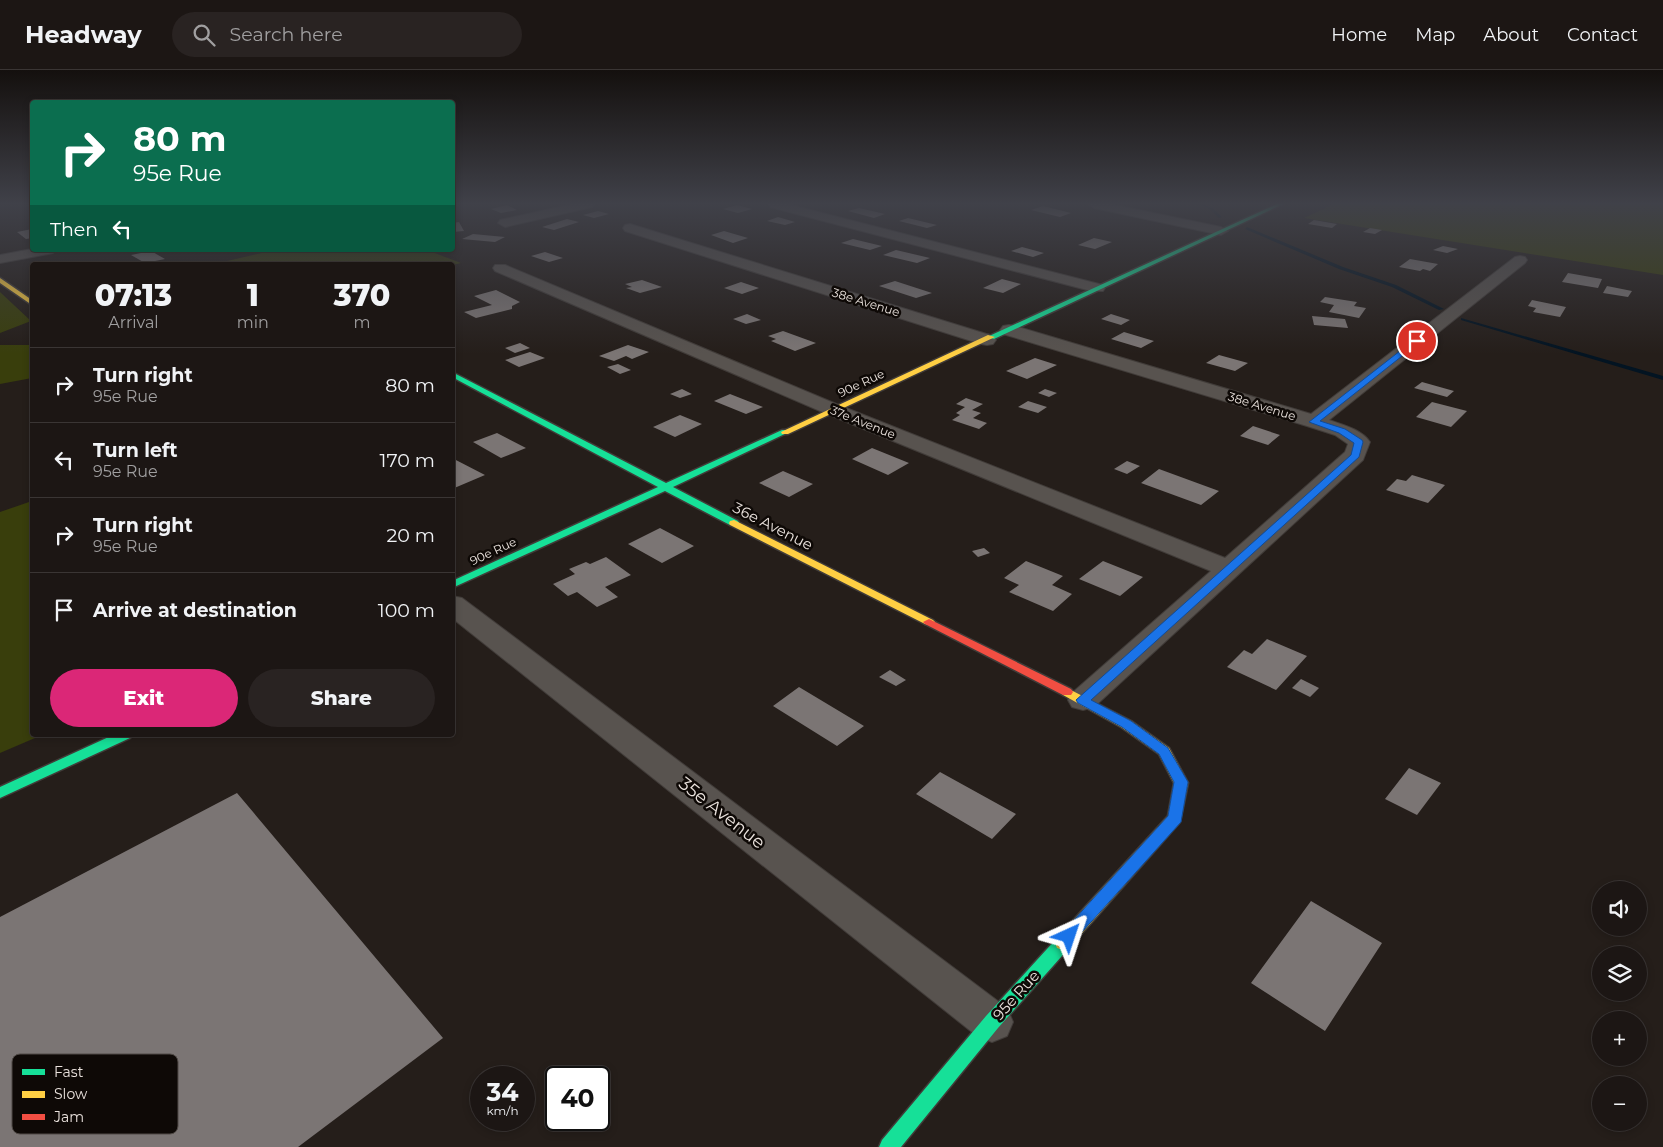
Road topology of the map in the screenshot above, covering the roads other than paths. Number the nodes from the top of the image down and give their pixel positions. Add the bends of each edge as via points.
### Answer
1 (28, 254) edge
2 (714, 254) edge
3 (967, 254) edge
4 (1169, 254) edge
5 (0, 260) edge
6 (1520, 260) dead end
7 (500, 268) dead end
8 (0, 280) edge
9 (1097, 288) junction
10 (30, 302) edge
11 (1009, 330) junction
12 (987, 340) junction
13 (455, 376) edge
14 (834, 410) junction
15 (1314, 422) junction
16 (664, 488) junction
17 (1230, 569) junction
18 (455, 584) edge
19 (455, 606) edge
20 (1082, 700) junction
21 (121, 737) edge
22 (0, 792) edge
23 (992, 1022) junction
24 (889, 1147) edge

1 - 5 street
2 - 12 street, 38e Avenue
3 - 9 street
4 - 9 street, 90e Rue
6 - 15 street
7 - 14 street, 37e Avenue
8 - 10 street
9 - 11 street, 90e Rue
11 - 12 street, 90e Rue
11 - 15 street, 38e Avenue
12 - 14 street, 90e Rue
13 - 16 street, 36e Avenue
14 - 16 street, 90e Rue
14 - 17 street, 37e Avenue
15 - 17 street via 1342,431 1359,442 1355,456
16 - 18 street, 90e Rue
16 - 20 street, 36e Avenue
17 - 20 street
19 - 23 street, 35e Avenue
20 - 23 street, 95e Rue via 1126,724 1164,751 1181,782 1175,818
21 - 22 street
23 - 24 street, 95e Rue

